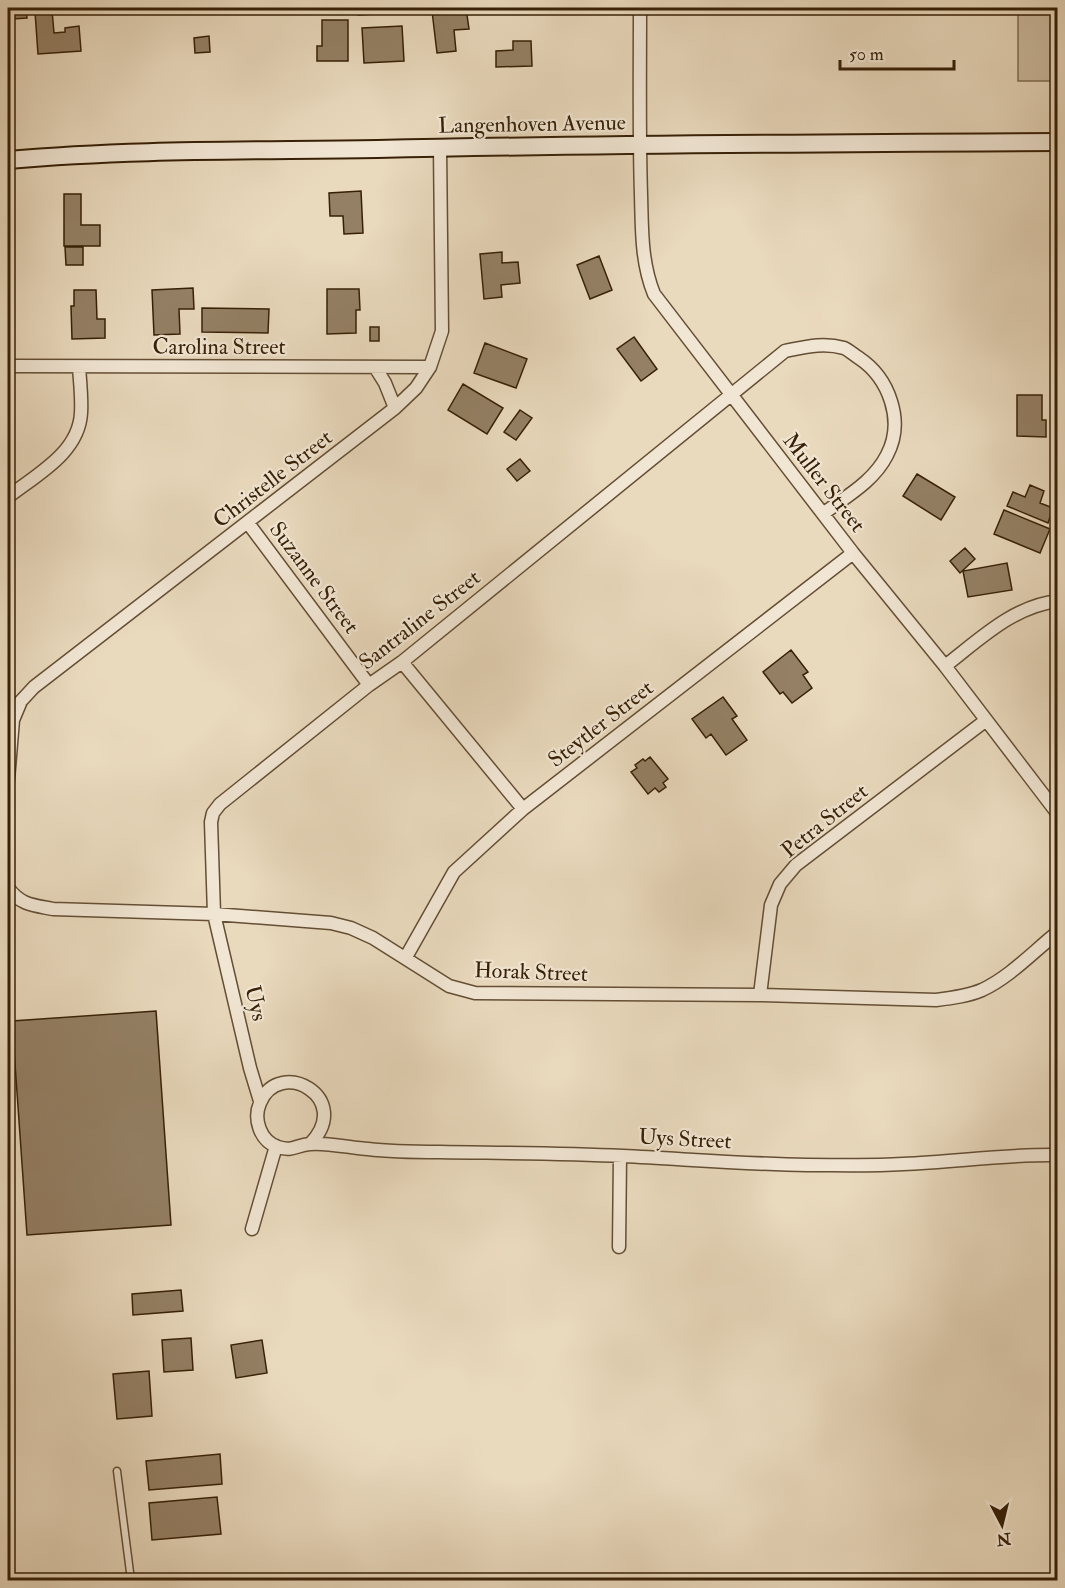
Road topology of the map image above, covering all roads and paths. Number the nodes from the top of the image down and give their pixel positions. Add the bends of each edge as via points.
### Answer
1 (640, 8) edge
2 (1058, 142) edge
3 (639, 143) junction
4 (440, 147) junction
5 (8, 160) edge
6 (8, 366) edge
7 (79, 367) junction
8 (375, 367) junction
9 (430, 367) junction
10 (730, 394) junction
11 (395, 408) junction
12 (8, 497) edge
13 (824, 513) junction
14 (248, 523) junction
15 (853, 553) junction
16 (1058, 601) edge
17 (402, 662) junction
18 (945, 666) junction
19 (369, 685) junction
20 (985, 721) junction
21 (8, 780) edge
22 (523, 809) junction
23 (1058, 814) edge
24 (8, 888) edge
25 (214, 914) junction
26 (1058, 932) edge
27 (406, 957) junction
28 (760, 996) junction
29 (260, 1101) junction
30 (310, 1144) junction
31 (276, 1146) junction
32 (1058, 1155) edge
33 (620, 1156) junction
34 (252, 1229) dead end
35 (619, 1247) dead end
36 (117, 1471) dead end
37 (131, 1581) edge

1 - 3 street, Muller Street
2 - 3 street, Langenhoven Avenue
3 - 4 street, Langenhoven Avenue
3 - 10 street, Muller Street via 647,277 665,311
4 - 5 street, Langenhoven Avenue via 145,152
4 - 9 street, Christelle Street via 442,330
6 - 7 street, Carolina Street
7 - 8 street, Carolina Street
7 - 12 street via 81,415 68,450
8 - 9 street, Carolina Street
8 - 11 street
9 - 11 street, Christelle Street
10 - 13 street, Muller Street
10 - 13 street via 785,351 819,344 846,349 870,365 889,393 895,424 889,453 875,474
10 - 17 street, Santraline Street
11 - 14 street, Christelle Street
13 - 15 street, Muller Street
14 - 19 street, Suzanne Street
14 - 21 street, Christelle Street via 34,687 21,701 13,720
15 - 18 street, Muller Street
15 - 22 street, Steytler Street
16 - 18 street via 1041,603 1006,619
17 - 19 street, Santraline Street
17 - 22 street
18 - 20 street, Muller Street
19 - 25 street, Santraline Street via 213,813 210,822
20 - 23 street, Muller Street
20 - 28 street, Petra Street via 796,865 780,884 771,905
22 - 27 street, Steytler Street via 454,872
24 - 25 street, Horak Street via 27,904 53,909
25 - 27 street, Horak Street via 331,923 351,928
25 - 29 street, Uys
26 - 28 street, Horak Street via 1005,975 963,997 936,1000
27 - 28 street, Horak Street via 449,986 475,993
29 - 30 street via 280,1083 307,1086 318,1095 324,1107 324,1121 320,1134
29 - 31 street via 258,1127
30 - 31 street via 293,1150
30 - 33 street, Uys Street via 381,1151
31 - 34 street
32 - 33 street, Uys Street via 827,1165
33 - 35 street
36 - 37 lane

